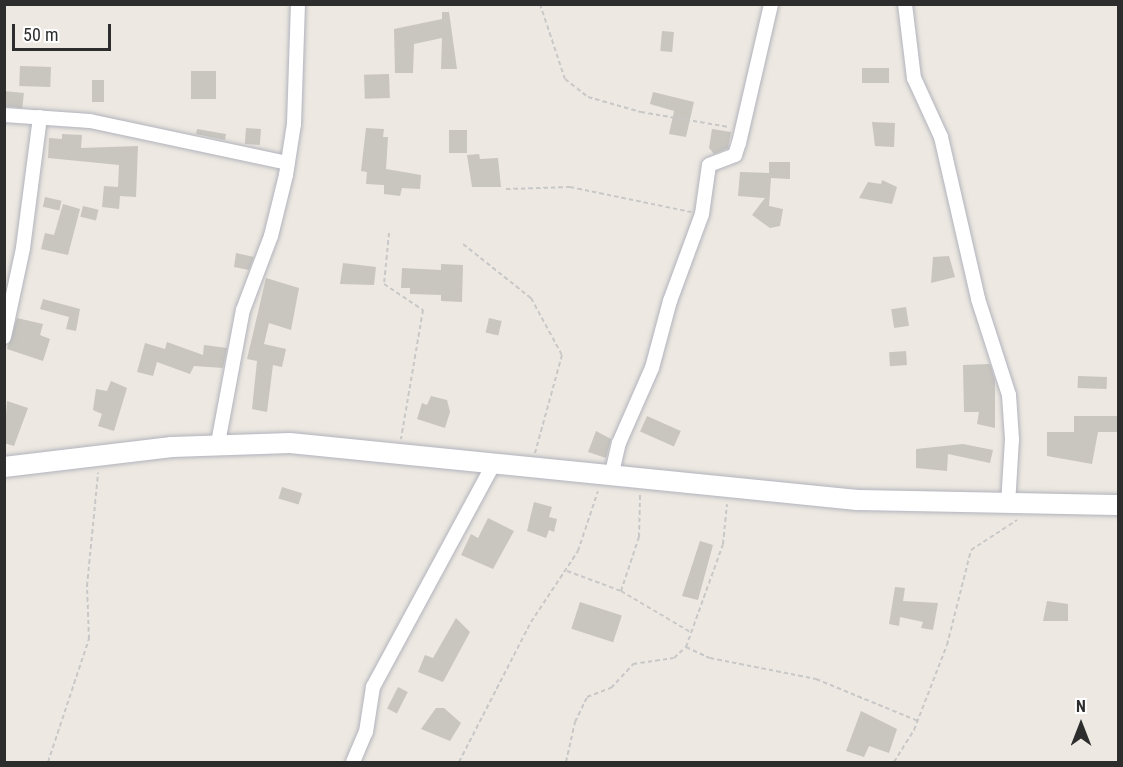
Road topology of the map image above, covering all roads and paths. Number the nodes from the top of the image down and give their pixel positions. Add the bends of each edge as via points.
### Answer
1 (298, 4) edge
2 (540, 4) edge
3 (771, 4) edge
4 (905, 4) edge
5 (4, 115) edge
6 (40, 117) junction
7 (743, 130) junction
8 (288, 163) junction
9 (506, 189) dead end
10 (702, 214) junction
11 (389, 233) dead end
12 (463, 244) dead end
13 (4, 337) edge
14 (218, 443) junction
15 (399, 452) junction
16 (98, 455) junction
17 (493, 465) junction
18 (4, 467) edge
19 (529, 470) junction
20 (606, 476) junction
21 (640, 480) junction
22 (728, 485) junction
23 (1008, 504) junction
24 (1034, 504) junction
25 (1119, 505) edge
26 (567, 571) junction
27 (621, 591) junction
28 (692, 633) junction
29 (686, 647) junction
30 (918, 721) junction
31 (48, 762) edge
32 (353, 762) edge
33 (459, 762) edge
34 (566, 762) edge
35 (894, 762) edge

1 - 8 street via 294,124
2 - 7 path via 565,79 588,97 641,112
3 - 7 street
4 - 23 street via 914,78 941,137 978,299 1009,395 1012,439
5 - 6 street
6 - 8 street via 90,121
6 - 13 street via 23,248
7 - 10 street via 735,155 709,165
8 - 14 street via 271,236 243,310
9 - 10 path via 570,187
10 - 20 street
11 - 15 path via 384,284 423,310
12 - 19 path via 531,298 562,355
14 - 15 street via 290,443
14 - 16 street
15 - 17 street
16 - 18 street
16 - 31 path via 96,532 87,586 89,639
17 - 19 street
17 - 32 street via 373,687 366,732
19 - 20 street
20 - 21 street
20 - 26 path
21 - 22 street
21 - 27 path via 639,537
22 - 23 street via 857,500
22 - 28 path via 723,544
23 - 24 street
24 - 25 street
24 - 30 path via 1005,530 971,550 947,645
26 - 27 path
26 - 33 path via 531,622
27 - 28 path
28 - 29 path
29 - 30 path via 711,658 821,680
29 - 34 path via 674,658 633,664 611,688 587,697 575,723
30 - 35 path

